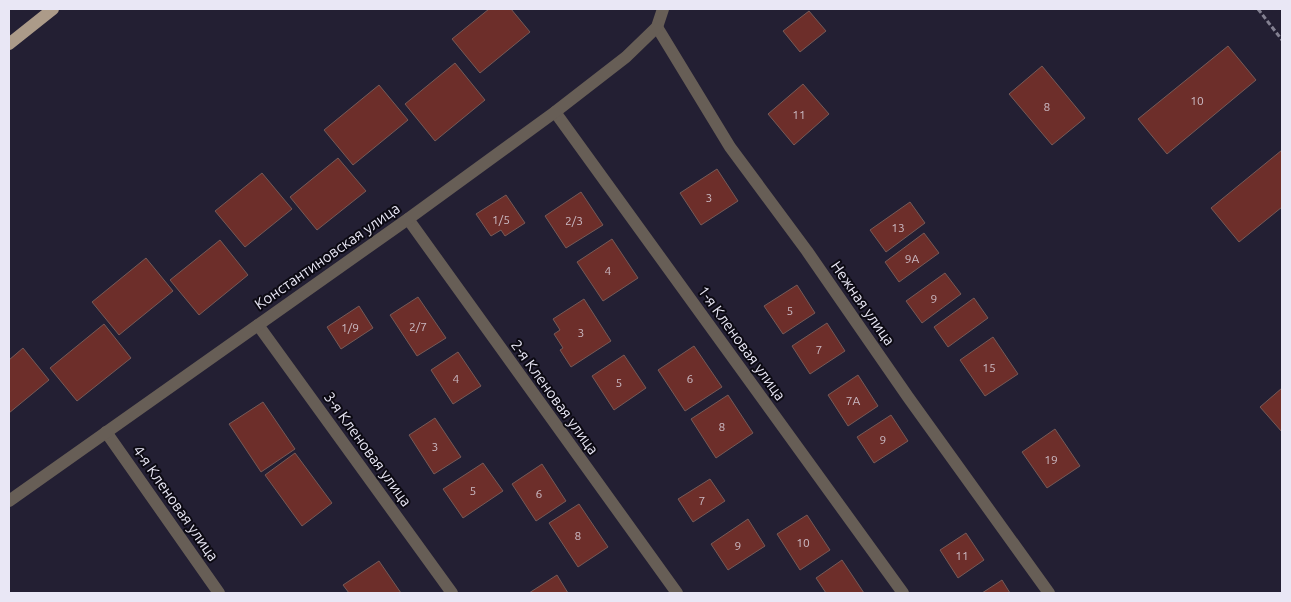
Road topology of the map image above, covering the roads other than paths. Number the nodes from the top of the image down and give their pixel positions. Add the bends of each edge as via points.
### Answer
1 (54, 9) edge
2 (663, 9) edge
3 (657, 27) junction
4 (9, 44) edge
5 (555, 112) junction
6 (408, 220) junction
7 (258, 325) junction
8 (106, 432) junction
9 (9, 501) edge
10 (218, 593) edge
11 (452, 593) edge
12 (677, 593) edge
13 (903, 593) edge
14 (1049, 593) edge

1 - 4 main road
2 - 3 street
3 - 5 street, Константиновская улица via 626,57
3 - 14 street, Нежная улица via 730,147
5 - 6 street, Константиновская улица
5 - 13 street, 1-я Кленовая улица
6 - 7 street, Константиновская улица
6 - 12 street, 2-я Кленовая улица
7 - 8 street, Константиновская улица
7 - 11 street, 3-я Кленовая улица
8 - 9 street, Константиновская улица
8 - 10 street, 4-я Кленовая улица

